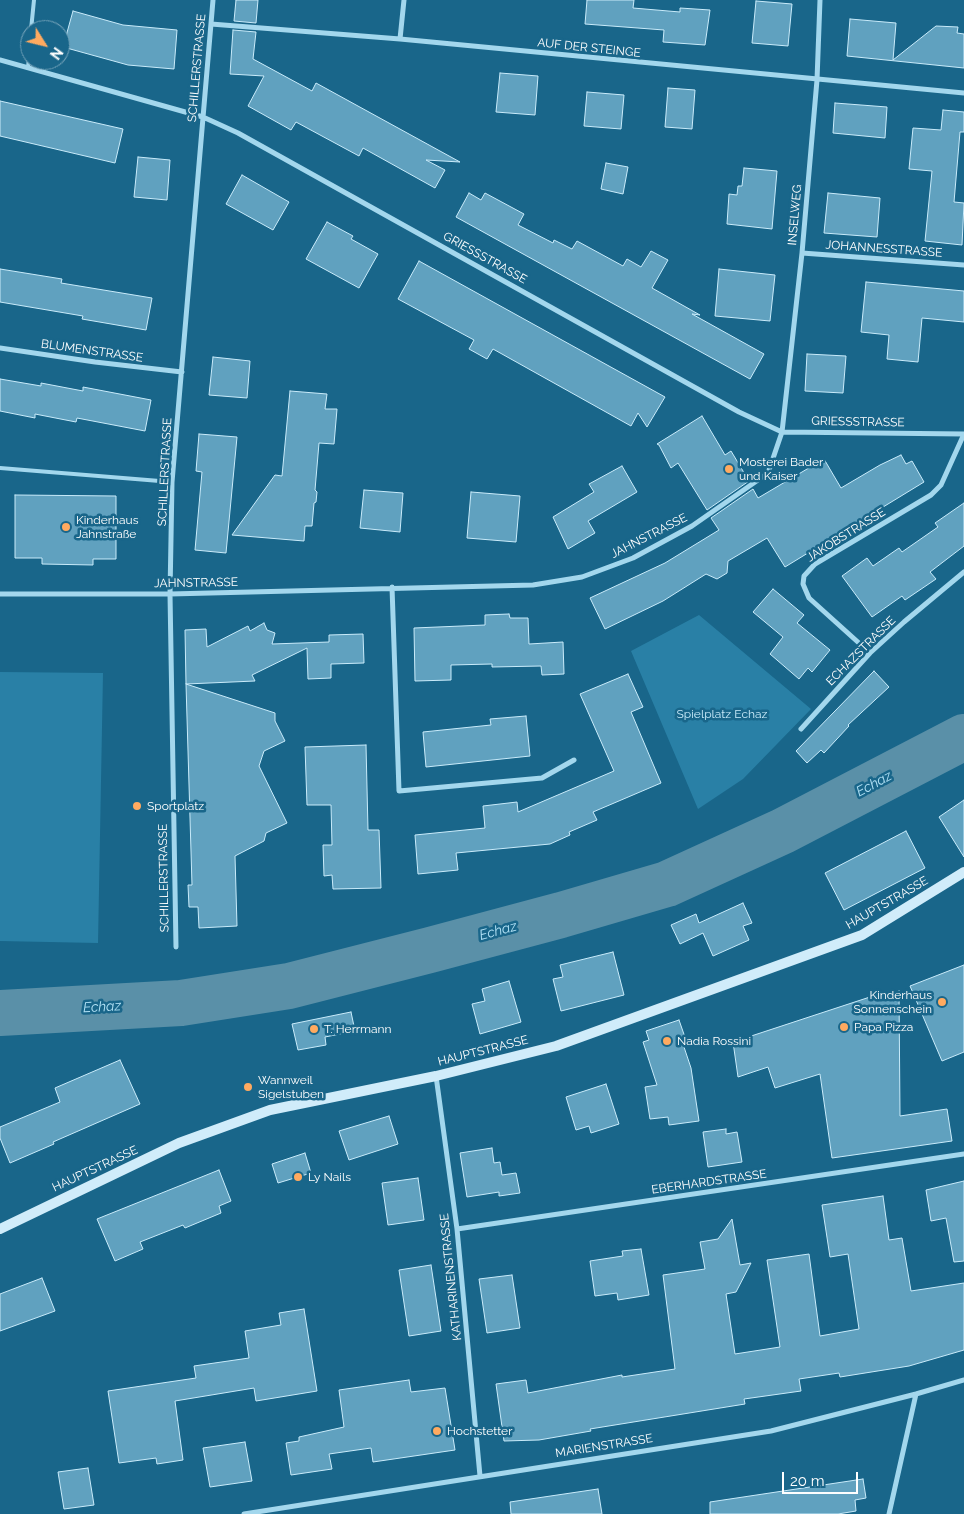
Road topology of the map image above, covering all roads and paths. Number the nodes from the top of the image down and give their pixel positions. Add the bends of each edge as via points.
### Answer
1 (34, 0) edge
2 (213, 0) edge
3 (404, 0) edge
4 (820, 0) edge
5 (32, 20) edge
6 (211, 24) junction
7 (400, 39) junction
8 (0, 60) edge
9 (20, 66) edge
10 (35, 70) edge
11 (817, 80) junction
12 (964, 93) edge
13 (203, 117) junction
14 (802, 253) junction
15 (964, 265) edge
16 (0, 348) edge
17 (182, 372) junction
18 (782, 432) junction
19 (964, 434) edge
20 (0, 468) edge
21 (172, 482) junction
22 (964, 572) edge
23 (392, 587) junction
24 (0, 594) edge
25 (170, 594) junction
26 (870, 652) junction
27 (800, 730) dead end
28 (574, 760) dead end
29 (964, 872) edge
30 (176, 947) dead end
31 (436, 1076) junction
32 (964, 1154) edge
33 (0, 1229) edge
34 (457, 1229) junction
35 (964, 1380) edge
36 (916, 1394) junction
37 (480, 1476) junction
38 (244, 1514) edge
39 (889, 1514) edge

1 - 5 lane
2 - 6 street, SCHILLERSTRASSE
3 - 7 street
4 - 11 street, INSELWEG
6 - 7 street, AUF DER STEINGE
6 - 13 street, SCHILLERSTRASSE
7 - 11 street, AUF DER STEINGE
8 - 9 street, GRIESSSTRASSE
10 - 13 street, GRIESSSTRASSE
11 - 12 street, AUF DER STEINGE
11 - 14 street, INSELWEG
13 - 17 street, SCHILLERSTRASSE
13 - 18 street, GRIESSSTRASSE via 238,132 739,412
14 - 15 street, JOHANNESSTRASSE
14 - 18 street, INSELWEG
16 - 17 street, BLUMENSTRASSE
17 - 21 street, SCHILLERSTRASSE
18 - 19 street, GRIESSSTRASSE
18 - 23 street, JAHNSTRASSE via 768,474 692,526 633,558 582,577 533,585
19 - 26 street, JAKOBSTRASSE via 941,485 931,495 815,564 804,576 803,584 810,598
20 - 21 lane
21 - 25 street, SCHILLERSTRASSE
22 - 26 street, ECHAZSTRASSE
23 - 25 street, JAHNSTRASSE
23 - 28 street via 399,791 542,778
24 - 25 street, JAHNSTRASSE
25 - 30 street, SCHILLERSTRASSE
26 - 27 street, ECHAZSTRASSE
29 - 31 main road, HAUPTSTRASSE via 862,934 556,1046
31 - 33 main road, HAUPTSTRASSE via 262,1113 179,1143
31 - 34 street, KATHARINENSTRASSE
32 - 34 street, EBERHARDSTRASSE
34 - 37 street, KATHARINENSTRASSE
35 - 36 street, MARIENSTRASSE
36 - 37 street, MARIENSTRASSE via 771,1430
36 - 39 street
37 - 38 street, MARIENSTRASSE

